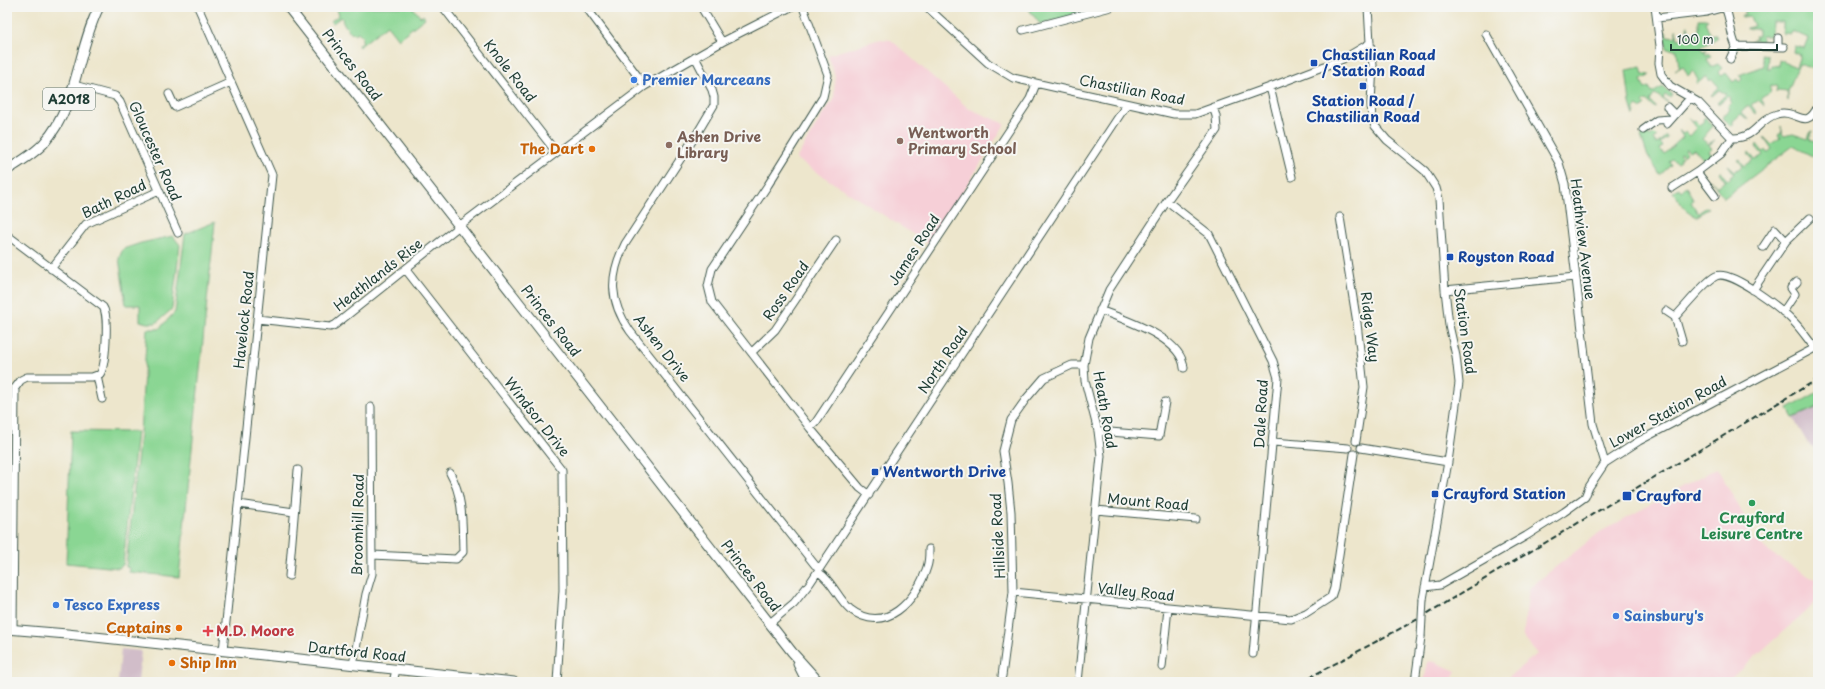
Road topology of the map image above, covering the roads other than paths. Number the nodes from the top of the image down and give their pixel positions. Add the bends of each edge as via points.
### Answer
1 (99, 7) edge
2 (198, 7) edge
3 (288, 7) edge
4 (443, 7) edge
5 (586, 7) edge
6 (701, 7) edge
7 (791, 7) edge
8 (803, 7) edge
9 (926, 7) edge
10 (1111, 7) edge
11 (1368, 7) edge
12 (1655, 7) edge
13 (1725, 7) edge
14 (1689, 10) edge
15 (1656, 18) junction
16 (1023, 30) dead end
17 (1486, 34) dead end
18 (1778, 38) dead end
19 (722, 42) junction
20 (1370, 43) junction
21 (1736, 46) junction
22 (695, 57) junction
23 (1730, 59) dead end
24 (231, 82) junction
25 (1036, 84) junction
26 (74, 85) junction
27 (645, 86) junction
28 (1270, 87) junction
29 (169, 94) dead end
30 (1691, 97) junction
31 (1127, 104) junction
32 (1818, 106) edge
33 (1213, 107) junction
34 (1667, 107) dead end
35 (1671, 119) junction
36 (1643, 130) dead end
37 (1732, 138) junction
38 (556, 152) junction
39 (7, 170) edge
40 (1697, 172) junction
41 (1292, 177) dead end
42 (1672, 188) dead end
43 (159, 191) junction
44 (1714, 196) dead end
45 (1167, 201) junction
46 (1340, 217) dead end
47 (1810, 218) dead end
48 (460, 227) junction
49 (178, 233) dead end
50 (7, 236) edge
51 (836, 240) dead end
52 (1786, 240) junction
53 (1763, 247) dead end
54 (52, 269) junction
55 (406, 270) junction
56 (1575, 276) junction
57 (1797, 282) dead end
58 (1445, 290) junction
59 (1753, 290) junction
60 (1100, 310) junction
61 (1666, 311) dead end
62 (1783, 312) junction
63 (1675, 318) junction
64 (257, 319) junction
65 (1682, 341) dead end
66 (752, 352) junction
67 (1084, 365) junction
68 (1184, 368) dead end
69 (97, 376) junction
70 (102, 399) dead end
71 (1165, 402) dead end
72 (371, 407) dead end
73 (810, 428) junction
74 (1098, 431) junction
75 (1356, 441) junction
76 (1273, 442) junction
77 (1348, 448) junction
78 (1361, 448) junction
79 (1354, 454) junction
80 (1448, 462) junction
81 (1605, 463) junction
82 (298, 470) dead end
83 (450, 473) dead end
84 (869, 495) junction
85 (239, 504) junction
86 (1096, 510) junction
87 (294, 512) junction
88 (1196, 519) dead end
89 (929, 549) dead end
90 (372, 555) junction
91 (819, 570) junction
92 (289, 576) dead end
93 (1425, 587) junction
94 (1013, 592) junction
95 (1088, 600) junction
96 (1168, 608) junction
97 (1257, 617) junction
98 (770, 623) junction
99 (10, 629) edge
100 (223, 651) junction
101 (792, 652) junction
102 (1253, 654) dead end
103 (353, 665) junction
104 (1162, 667) dead end
105 (396, 670) junction
106 (1002, 676) dead end
107 (393, 682) edge
108 (514, 682) edge
109 (556, 682) edge
110 (807, 682) edge
111 (819, 682) edge
112 (1078, 682) edge
113 (1415, 682) edge

1 - 26 main road, A2018 via 90,25
2 - 24 street, Havelock Road
3 - 48 main road, Princes Road
4 - 38 street, Knole Road
5 - 27 street
6 - 19 street
7 - 19 street
8 - 66 street via 828,75 823,97 712,269 708,286 712,302
9 - 25 street, Chastilian Road via 999,72
10 - 16 street
11 - 20 street, Station Road
12 - 15 street
13 - 14 street via 1707,12
13 - 21 street
14 - 15 street
15 - 30 street via 1660,46 1658,63 1661,74 1670,86
17 - 56 street, Heathview Avenue via 1559,163 1565,184
18 - 21 street via 1781,47
19 - 22 street
20 - 28 street, Chastilian Road via 1343,59
20 - 58 street, Station Road via 1373,65 1371,111 1375,126 1387,140 1425,171 1436,188 1440,209
21 - 23 street
22 - 27 street
22 - 91 street, Ashen Drive via 712,90 714,105 619,256 614,281 616,304 630,331
24 - 29 street via 175,107
24 - 64 street, Havelock Road via 272,175
25 - 31 street, Chastilian Road
25 - 73 street, James Road via 1030,99
26 - 39 main road, A2018 via 60,119 44,143 36,152
26 - 43 street, Gloucester Road via 115,96 120,102
27 - 38 street
28 - 33 street, Chastilian Road
28 - 41 street
30 - 35 street
30 - 37 street via 1701,104
31 - 33 street, Chastilian Road via 1174,114 1195,114
31 - 84 street, North Road
32 - 37 street via 1809,119 1777,114 1767,118 1749,135
33 - 45 street, Heath Road via 1217,130
34 - 35 street
35 - 36 street via 1657,120
37 - 40 street via 1721,154
38 - 48 street
40 - 42 street
40 - 44 street
43 - 49 street, Gloucester Road
43 - 54 street, Bath Road via 86,224
45 - 60 street, Heath Road via 1109,290
45 - 76 street, Dale Road via 1209,234 1273,361 1278,378
46 - 75 street, Ridge Way via 1357,322 1364,387
47 - 52 street
48 - 55 street, Heathlands Rise
48 - 98 main road, Princes Road
50 - 54 street
51 - 66 street, Ross Road via 775,330
52 - 53 street via 1775,229
52 - 59 street
54 - 69 street via 103,307 106,314 105,363 102,372
55 - 64 street, Heathlands Rise via 335,326
55 - 109 street, Windsor Drive via 562,470 563,590
56 - 58 street
56 - 81 street, Heathview Avenue via 1593,424
57 - 62 street via 1791,288 1795,294
58 - 80 street, Station Road via 1459,384
59 - 62 street
59 - 63 street via 1732,277 1717,276
60 - 67 street, Heath Road via 1089,338
60 - 68 street via 1162,337 1180,354
61 - 63 street
62 - 81 street, Lower Station Road via 1815,348 1646,437
63 - 65 street
64 - 85 street, Havelock Road
66 - 73 street
67 - 74 street, Heath Road via 1085,381
67 - 94 street, Hillside Road via 1072,365 1044,378 1011,420 1003,451 1009,498
69 - 70 street
69 - 99 street via 26,377 16,386
71 - 74 street via 1159,436
72 - 90 street, Broomhill Road
73 - 84 street via 860,488
74 - 86 street, Heath Road via 1101,456
75 - 77 street
75 - 78 street
76 - 77 street
76 - 97 street, Dale Road
77 - 79 street
78 - 79 street
78 - 80 street
79 - 97 street via 1331,596 1306,613 1291,619
80 - 93 street, Station Road
81 - 93 street, Lower Station Road via 1585,497 1564,512 1440,585
82 - 87 street
83 - 90 street via 457,485 462,503 463,552 456,559
84 - 91 street, North Road
85 - 87 street
85 - 100 street, Havelock Road
86 - 88 street, Mount Road
86 - 95 street, Heath Road
87 - 92 street
89 - 91 street, Ashen Drive via 928,567 913,595 905,605 891,615 876,619 862,616 849,608
90 - 103 street, Broomhill Road via 372,574
91 - 98 street, North Road via 794,603
93 - 113 street, Station Road, bridge
94 - 95 street, Valley Road
94 - 106 street, Hillside Road
95 - 96 street, Valley Road
95 - 112 street, Heath Road
96 - 97 street, Valley Road
96 - 104 street
97 - 102 street, Dale Road
98 - 101 main road, Princes Road
99 - 100 main road, Dartford Road
100 - 103 main road, Dartford Road
101 - 110 main road, Princes Road
101 - 111 main road, Princes Road
103 - 105 main road, Dartford Road
105 - 107 street
105 - 108 main road, Dartford Road

